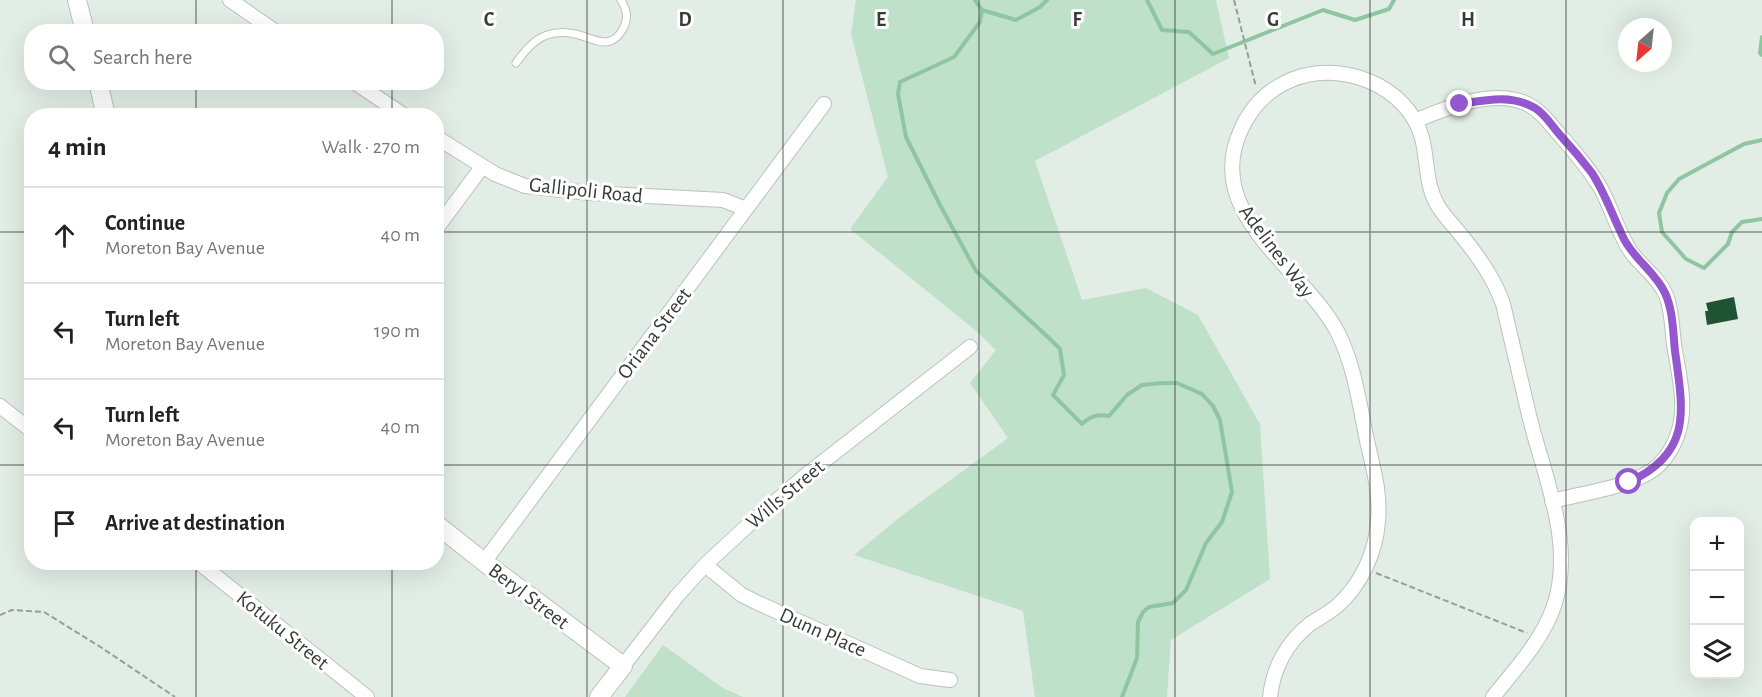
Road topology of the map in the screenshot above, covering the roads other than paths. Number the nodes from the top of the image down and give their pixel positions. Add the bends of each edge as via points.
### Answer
1 (77, 0) edge
2 (230, 0) edge
3 (621, 0) edge
4 (83, 24) edge
5 (264, 24) edge
6 (516, 63) dead end
7 (100, 90) edge
8 (366, 90) edge
9 (824, 104) dead end
10 (104, 108) edge
11 (393, 108) edge
12 (1415, 121) junction
13 (444, 142) edge
14 (483, 167) junction
15 (746, 209) junction
16 (444, 218) edge
17 (970, 347) dead end
18 (0, 406) edge
19 (24, 425) edge
20 (1552, 501) junction
21 (444, 530) edge
22 (484, 562) junction
23 (705, 565) junction
24 (208, 570) edge
25 (623, 666) junction
26 (950, 680) dead end
27 (367, 697) edge
28 (599, 697) edge
29 (1270, 697) edge
30 (1493, 697) edge

1 - 4 main road
2 - 5 street
3 - 6 lane via 627,17 612,40 597,42 576,34 545,35 532,43
7 - 10 main road
8 - 11 street
9 - 15 street, Oriana Street
12 - 20 street, Adelines Way via 1438,206 1485,267 1500,295
12 - 20 street via 1460,104 1492,99 1508,98 1537,110 1592,174 1630,250 1665,293 1682,410 1671,449 1659,465 1629,482
12 - 29 street, Adelines Way via 1385,89 1346,73 1323,71 1273,89 1260,100 1237,138 1232,171 1243,212 1325,313 1346,351 1379,504 1376,537 1365,568 1347,596 1310,624 1286,649 1277,666
13 - 14 street, Gallipoli Road
14 - 15 street, Gallipoli Road via 507,180 543,189 723,200
14 - 16 street
15 - 22 street, Oriana Street
17 - 23 street, Wills Street via 774,501
18 - 19 street
20 - 30 street, Adelines Way via 1560,535 1562,570 1553,607 1538,637
21 - 22 main road, Beryl Street
22 - 25 main road, Beryl Street
23 - 25 street, Wills Street
23 - 26 street, Dunn Place via 756,602 920,676
24 - 27 street, Kotuku Street
25 - 28 main road

